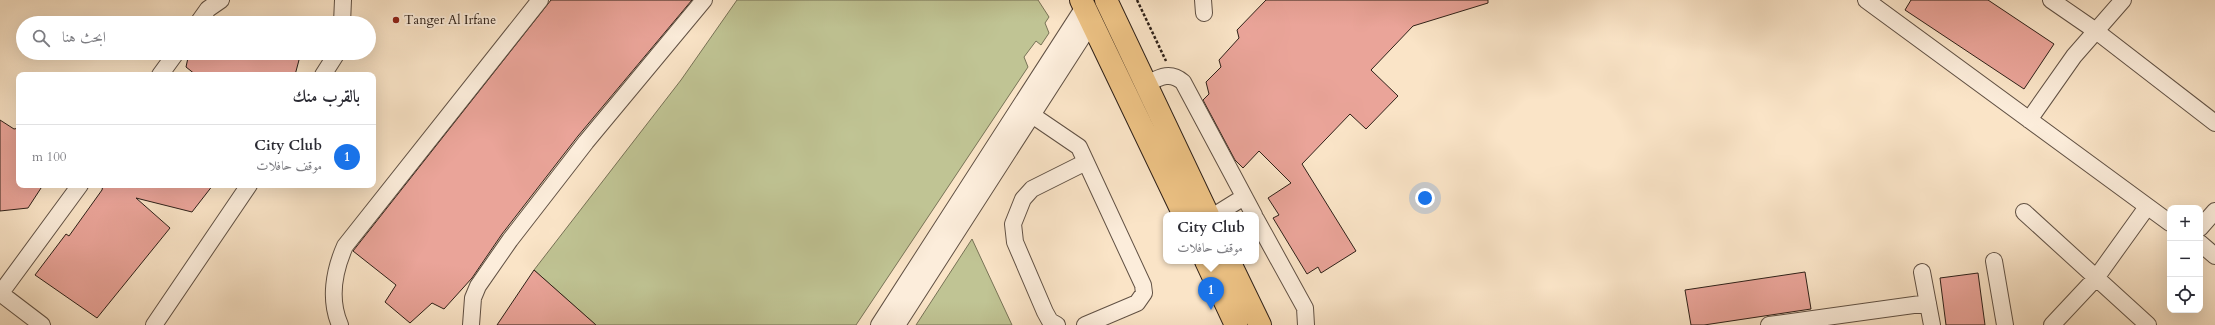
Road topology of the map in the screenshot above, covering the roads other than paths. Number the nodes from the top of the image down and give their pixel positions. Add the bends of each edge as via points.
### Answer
1 (222, 0) edge
2 (343, 0) edge
3 (540, 0) edge
4 (704, 0) edge
5 (1106, 0) edge
6 (1866, 0) edge
7 (2051, 0) edge
8 (2123, 0) edge
9 (1086, 10) edge
10 (203, 16) edge
11 (342, 16) edge
12 (2096, 31) junction
13 (171, 60) edge
14 (333, 60) edge
15 (162, 72) edge
16 (325, 72) edge
17 (1146, 84) junction
18 (1032, 115) junction
19 (2029, 120) junction
20 (2215, 123) edge
21 (1086, 162) junction
22 (78, 188) edge
23 (247, 188) edge
24 (1244, 197) junction
25 (2147, 207) junction
26 (1183, 212) edge
27 (1207, 212) edge
28 (1220, 212) edge
29 (1252, 212) edge
30 (2024, 212) dead end
31 (2215, 212) edge
32 (2167, 221) edge
33 (1259, 224) edge
34 (2203, 225) edge
35 (2203, 246) edge
36 (2215, 256) edge
37 (1994, 261) dead end
38 (1207, 264) edge
39 (1230, 264) edge
40 (1922, 272) dead end
41 (2096, 278) junction
42 (0, 294) edge
43 (1928, 303) junction
44 (2059, 322) edge
45 (42, 325) edge
46 (154, 325) edge
47 (340, 325) edge
48 (471, 325) edge
49 (878, 325) edge
50 (897, 325) edge
51 (1057, 325) edge
52 (1085, 325) edge
53 (1236, 325) edge
54 (1260, 325) edge
55 (1306, 325) edge
56 (1769, 325) edge
57 (1932, 325) edge
58 (2005, 325) edge
59 (2148, 325) edge

1 - 10 street via 208,9
2 - 11 street
3 - 47 street via 346,246 339,259 333,293
4 - 48 street via 586,142 510,240 478,286 473,298
5 - 17 highway
6 - 19 street
7 - 12 street
8 - 12 street
9 - 18 street
9 - 26 highway
9 - 49 street
12 - 19 street via 2057,78
12 - 20 street
13 - 15 street
14 - 16 street
17 - 24 street via 1167,75 1183,82
17 - 27 highway
18 - 21 street via 1079,147
18 - 50 street
19 - 25 street
21 - 51 street via 1032,189 1023,199 1013,224 1015,242 1045,312 1050,321
21 - 52 street via 1143,285 1144,293 1137,303
22 - 42 street
23 - 46 street
24 - 28 street
24 - 29 street
25 - 32 street
25 - 41 street
30 - 41 street
31 - 34 street
33 - 55 street via 1305,308
35 - 36 street
37 - 58 street
38 - 53 highway
39 - 54 highway
40 - 43 street
41 - 44 street
41 - 59 street
42 - 45 street
43 - 56 street
43 - 57 street

